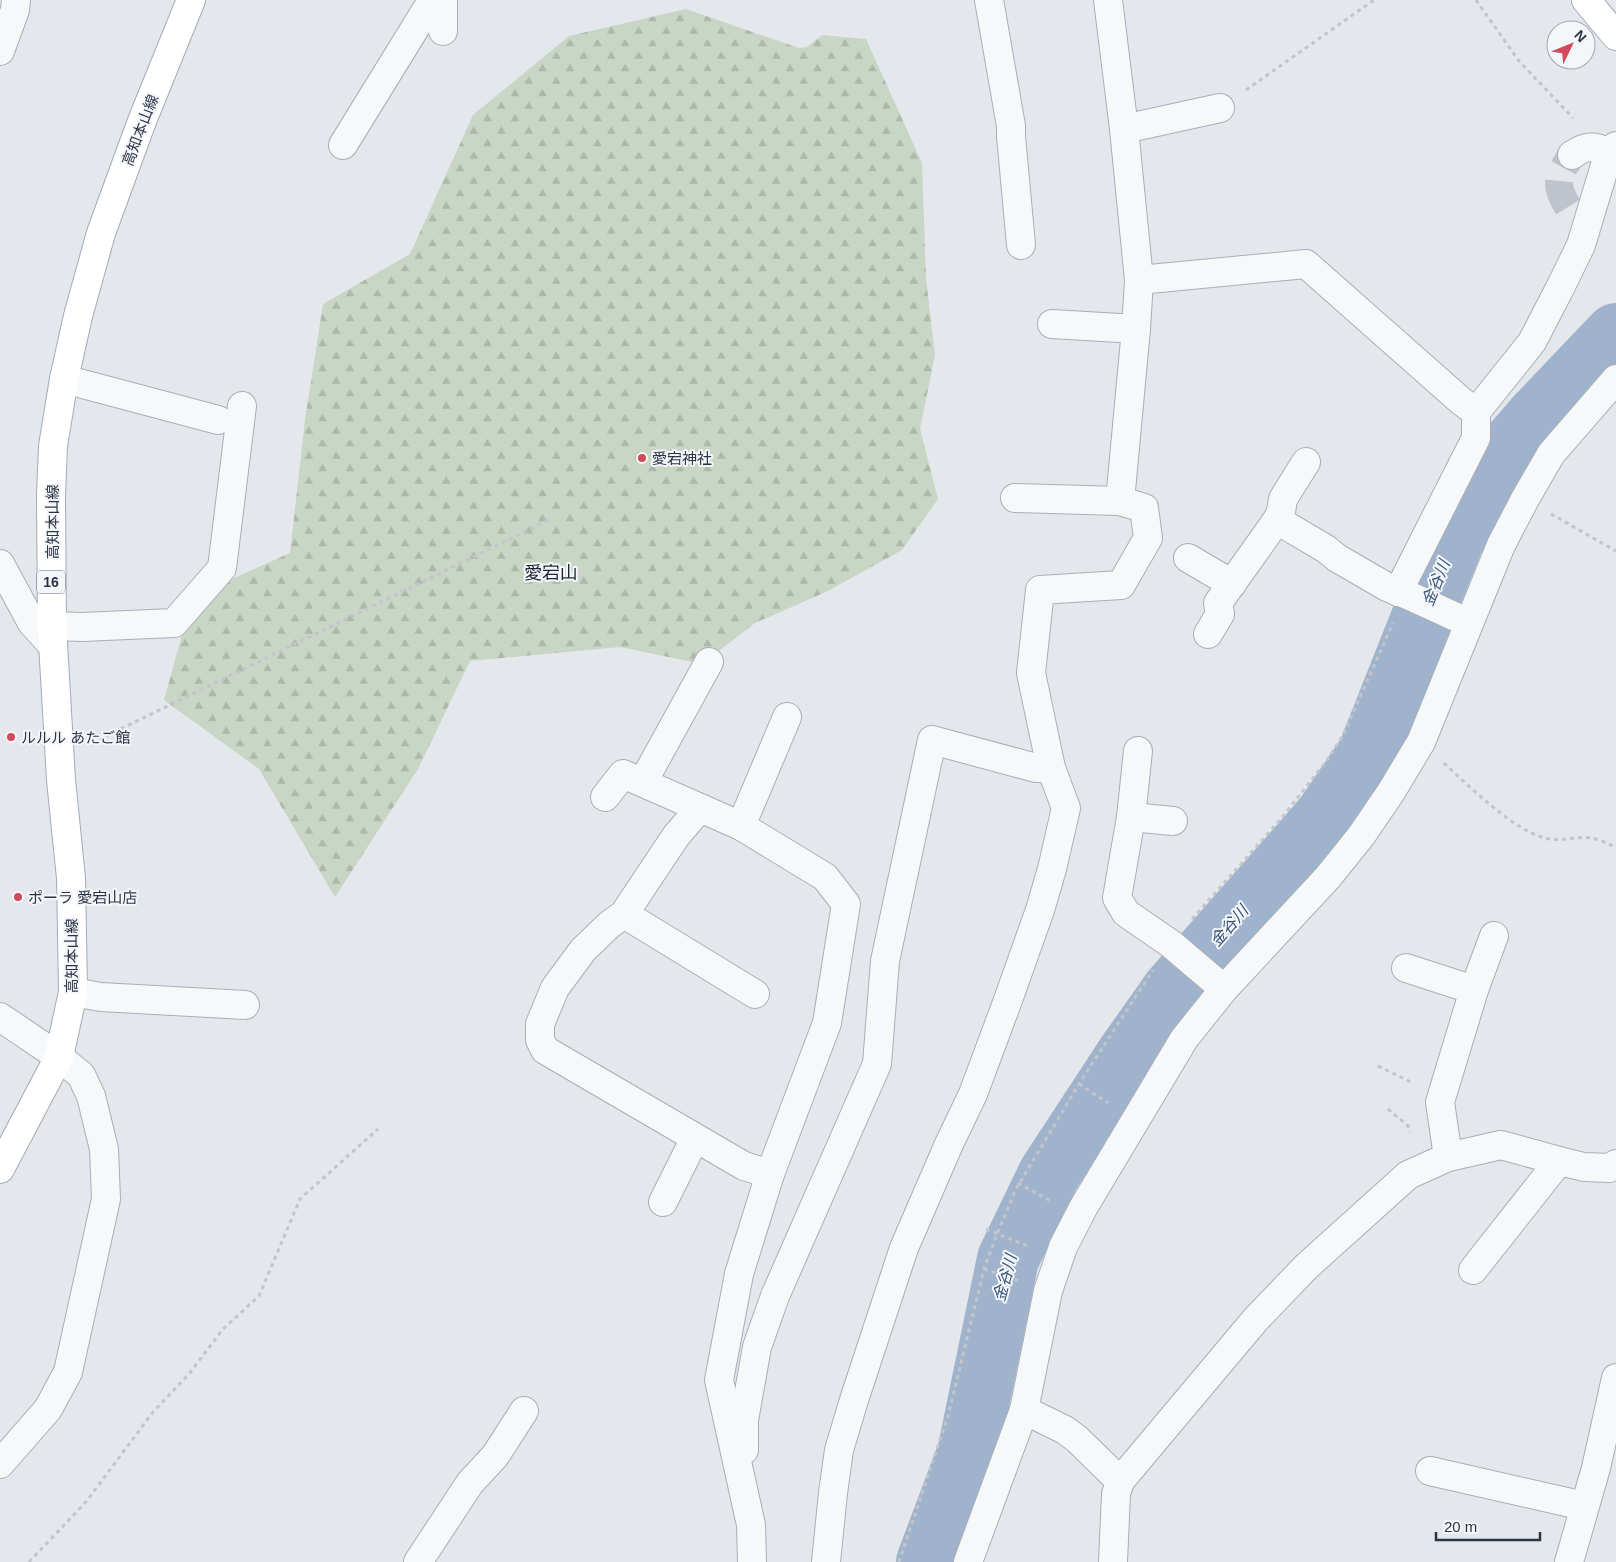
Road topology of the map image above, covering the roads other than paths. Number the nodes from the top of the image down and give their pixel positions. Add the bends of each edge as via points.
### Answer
1 (16, 0) edge
2 (191, 0) edge
3 (434, 0) edge
4 (443, 0) edge
5 (989, 0) edge
6 (1108, 0) edge
7 (1586, 0) edge
8 (443, 31) dead end
9 (1616, 36) edge
10 (0, 51) edge
11 (1220, 108) road end
12 (1124, 129) junction
13 (343, 145) dead end
14 (1613, 150) edge
15 (1572, 155) tunnel mouth
16 (1020, 245) dead end
17 (1139, 280) junction
18 (1052, 324) dead end
19 (1136, 330) junction
20 (64, 379) junction
21 (1616, 379) edge
22 (242, 406) dead end
23 (1476, 412) junction
24 (218, 420) dead end
25 (1306, 462) dead end
26 (1015, 498) dead end
27 (1120, 501) junction
28 (1277, 520) junction
29 (1188, 558) dead end
30 (0, 564) edge
31 (1232, 584) junction
32 (1404, 594) junction
33 (1462, 619) junction
34 (1208, 634) dead end
35 (52, 636) junction
36 (708, 662) dead end
37 (787, 717) dead end
38 (1138, 751) dead end
39 (1051, 768) junction
40 (643, 782) junction
41 (605, 797) dead end
42 (700, 808) junction
43 (1130, 817) junction
44 (1173, 821) dead end
45 (741, 826) junction
46 (624, 914) junction
47 (1494, 936) dead end
48 (1406, 968) dead end
49 (1224, 989) junction
50 (1474, 990) junction
51 (73, 992) junction
52 (755, 994) dead end
53 (245, 1005) dead end
54 (0, 1017) edge
55 (60, 1058) junction
56 (695, 1138) junction
57 (1559, 1161) junction
58 (1436, 1162) junction
59 (0, 1170) edge
60 (1614, 1173) edge
61 (770, 1174) junction
62 (663, 1202) dead end
63 (1473, 1270) dead end
64 (1616, 1378) edge
65 (1024, 1410) junction
66 (524, 1411) dead end
67 (0, 1464) edge
68 (1430, 1471) dead end
69 (1606, 1475) edge
70 (1120, 1481) junction
71 (742, 1484) junction
72 (1584, 1506) junction
73 (418, 1562) edge
74 (752, 1562) edge
75 (826, 1562) edge
76 (968, 1562) edge
77 (1114, 1562) edge
78 (1569, 1562) edge

1 - 10 street
2 - 20 main road, 高知本山線 / 16 via 101,233
3 - 13 street
4 - 8 street
5 - 16 street via 1011,126
6 - 12 street
7 - 9 main road
11 - 12 street
12 - 17 street
14 - 15 street via 1598,147 1580,149
14 - 23 street via 1578,215 1574,262 1532,342
17 - 19 street
17 - 23 street via 1306,264
18 - 19 street
19 - 27 street
20 - 24 street
20 - 35 main road, 高知本山線 / 16 via 53,446
21 - 33 street via 1551,454
22 - 35 street via 222,568 174,623 82,627
23 - 32 street via 1476,438
25 - 28 street via 1283,499
26 - 27 street
27 - 39 street via 1144,508 1148,538 1121,584 1040,590 1031,673
28 - 31 street
28 - 32 street via 1345,563
29 - 31 street
30 - 35 street via 32,623
31 - 34 street via 1218,603 1220,614
32 - 33 street
33 - 49 street via 1421,742 1391,792 1328,876
35 - 51 main road, 高知本山線 / 16 via 71,878
36 - 40 street
37 - 45 street
38 - 43 street
39 - 71 street via 1036,768 932,740 885,961 877,1064 775,1296 757,1347 744,1420
39 - 75 street via 1066,808 1052,869 972,1094 904,1248 854,1400 839,1450
40 - 41 street via 624,774
40 - 42 street
42 - 45 street
42 - 46 street via 676,836
43 - 44 street
43 - 49 street via 1117,898 1126,913 1172,944
45 - 61 street via 825,877 846,904 827,1023
46 - 52 street
46 - 56 street via 583,950 555,988 540,1024 540,1040 544,1050
47 - 50 street
48 - 50 street
49 - 65 street via 1184,1039 1063,1247 1048,1291
50 - 58 street via 1440,1102
51 - 53 street via 101,997
51 - 55 main road, 高知本山線 / 16
54 - 55 street
55 - 59 main road, 高知本山線 / 16
55 - 67 street via 82,1075 91,1096 104,1149 106,1199 68,1372 48,1409
56 - 61 street via 744,1166
56 - 62 street
57 - 58 street via 1501,1144
57 - 60 street
57 - 63 street
58 - 70 street via 1408,1175 1306,1267 1256,1319
61 - 71 street via 740,1274 719,1380
64 - 69 street
65 - 70 street via 1077,1438
65 - 76 street
66 - 73 street via 495,1456 470,1483
68 - 72 street
69 - 72 street
70 - 77 street via 1116,1494
71 - 74 street via 751,1524
72 - 78 street

